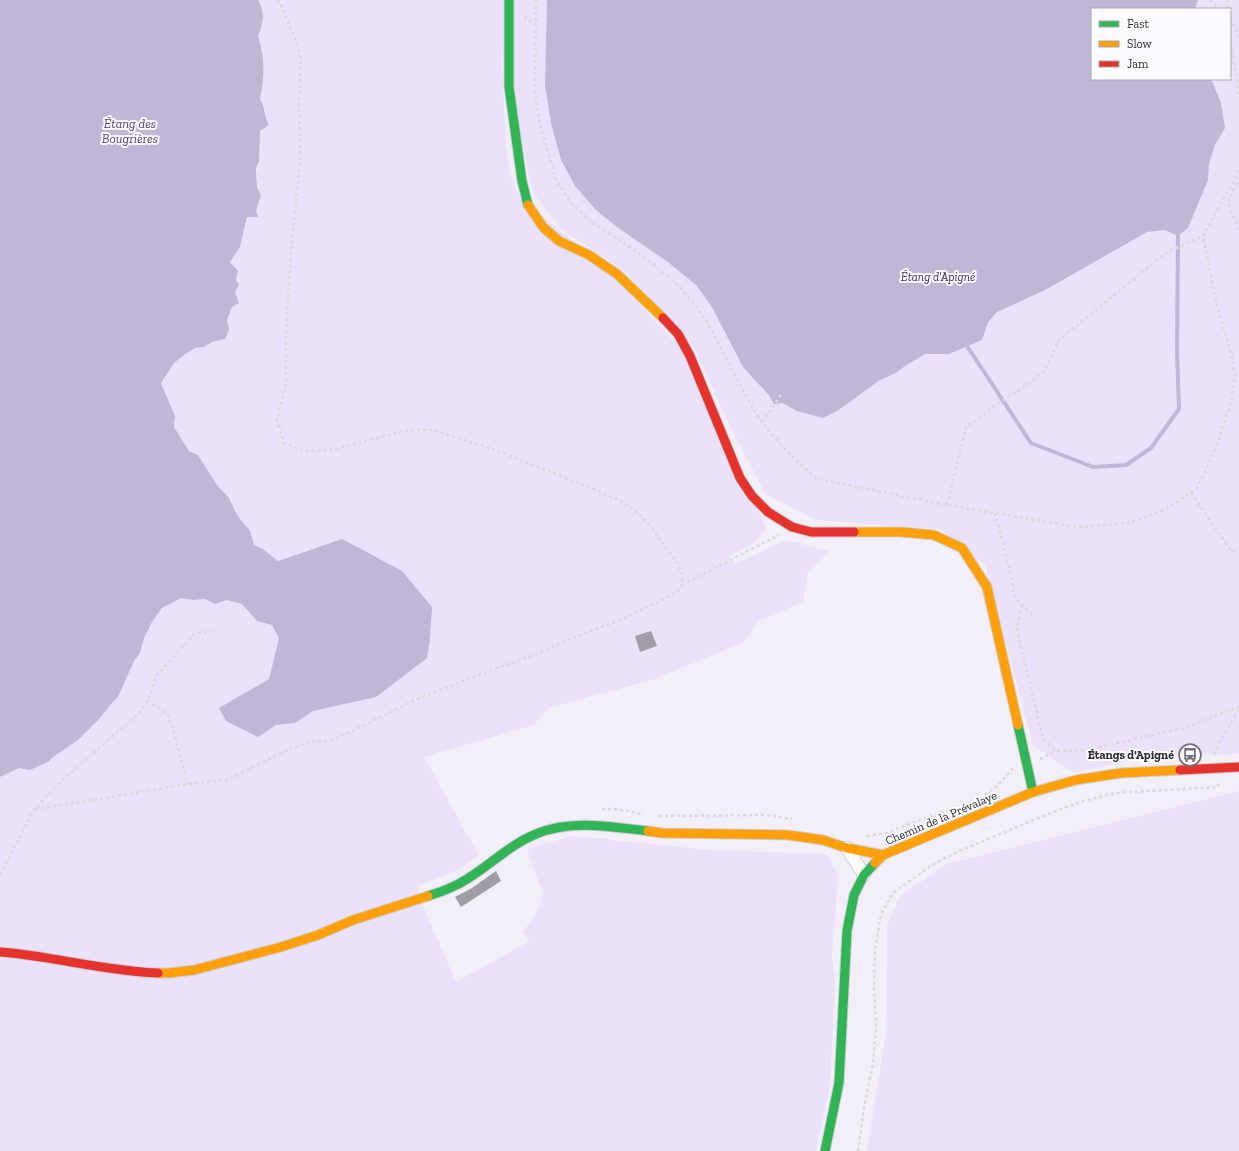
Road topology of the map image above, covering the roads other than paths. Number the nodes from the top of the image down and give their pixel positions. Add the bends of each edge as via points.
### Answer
1 (509, 0) edge
2 (1239, 767) edge
3 (1033, 792) junction
4 (847, 848) junction
5 (883, 855) junction
6 (864, 875) junction
7 (0, 952) edge
8 (826, 1151) edge

1 - 3 street via 510,87 522,182 529,207 543,228 559,241 589,255 618,274 659,312 678,334 690,356 740,478 752,496 768,512 792,527 811,532 901,532 934,535 962,548 987,587
2 - 3 street, Chemin de la Prévalaye via 1121,773 1076,780
3 - 5 street, Chemin de la Prévalaye
4 - 5 street
4 - 6 street
4 - 7 street via 823,840 788,835 662,833 596,825 564,826 536,834 466,880 442,892 352,920 318,935 194,970 169,973 143,972 29,954
5 - 6 street, Chemin de la Prévalaye
6 - 8 street, Chemin de la Prévalaye via 854,895 847,931 838,1084

